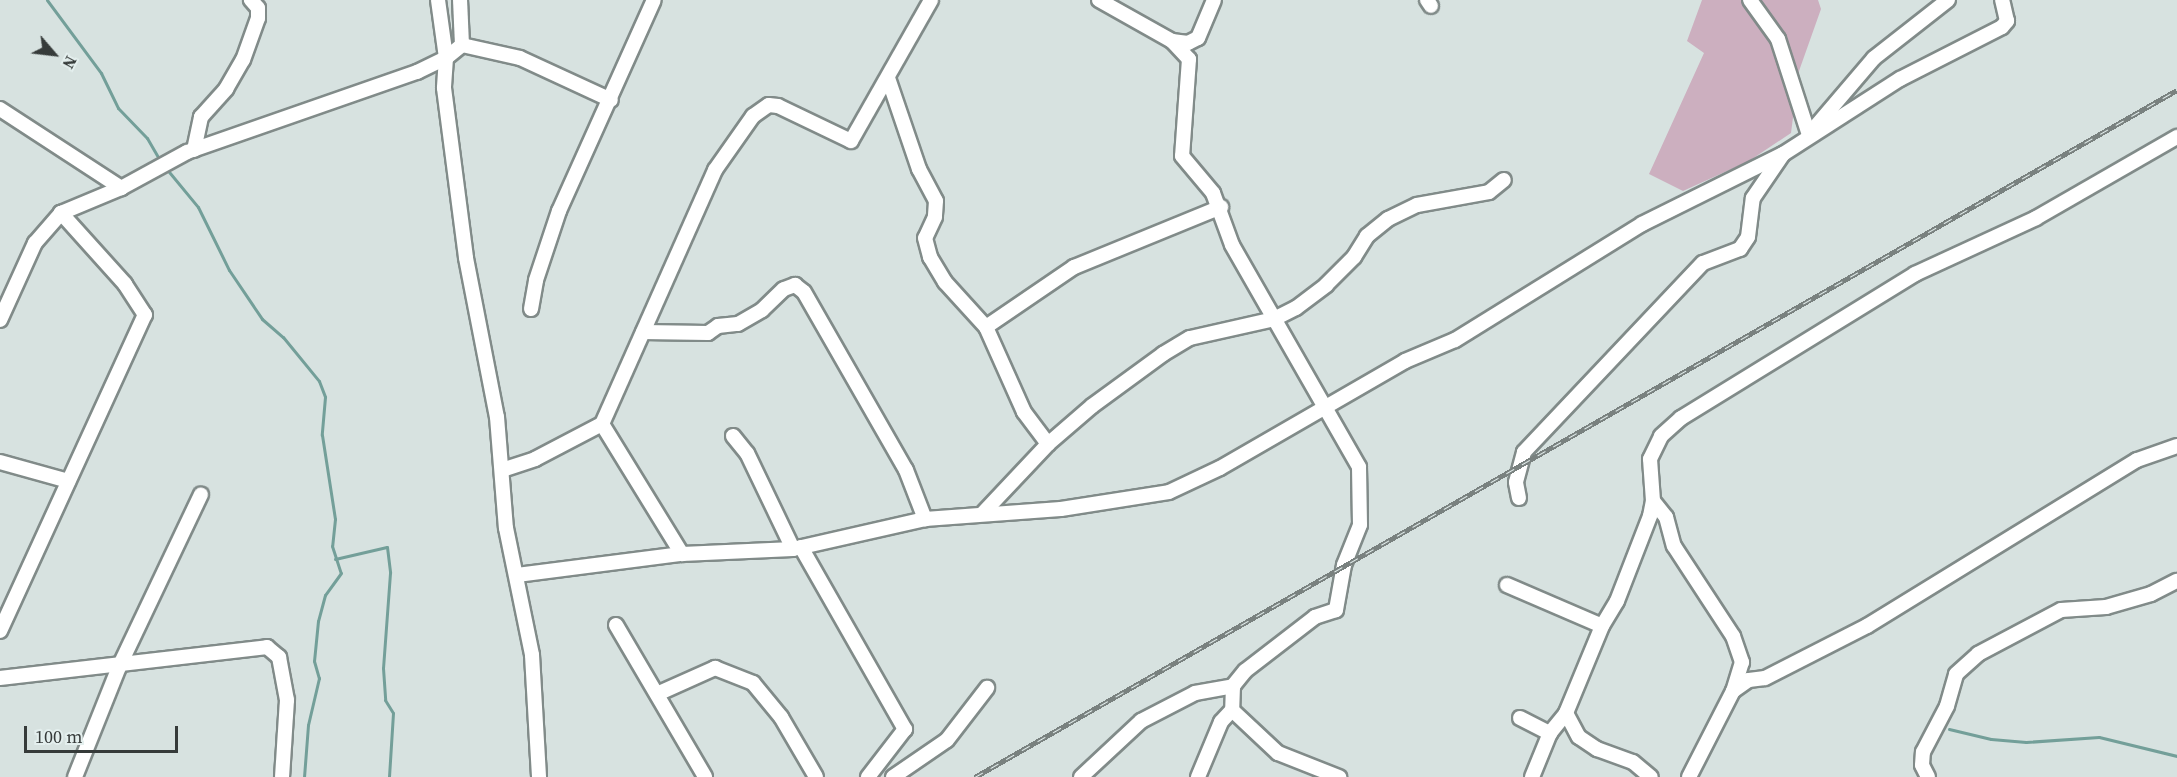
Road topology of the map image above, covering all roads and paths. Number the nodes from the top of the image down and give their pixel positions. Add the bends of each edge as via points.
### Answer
1 (250, 0) edge
2 (438, 0) edge
3 (460, 0) edge
4 (654, 0) edge
5 (931, 0) edge
6 (1099, 0) edge
7 (1214, 0) edge
8 (1750, 0) edge
9 (1948, 0) edge
10 (2002, 0) edge
11 (1197, 38) junction
12 (1172, 41) junction
13 (462, 45) junction
14 (446, 58) junction
15 (1189, 59) junction
16 (888, 78) junction
17 (611, 100) junction
18 (0, 109) edge
19 (1809, 135) junction
20 (2177, 137) edge
21 (194, 150) junction
22 (1783, 154) junction
23 (1504, 180) dead end
24 (121, 188) junction
25 (1221, 207) junction
26 (61, 213) junction
27 (531, 309) dead end
28 (1274, 319) junction
29 (0, 320) edge
30 (986, 327) junction
31 (643, 332) junction
32 (1324, 406) junction
33 (602, 424) junction
34 (733, 436) dead end
35 (1048, 444) junction
36 (2177, 446) edge
37 (0, 462) edge
38 (502, 470) junction
39 (68, 481) junction
40 (201, 494) dead end
41 (1520, 498) dead end
42 (1653, 501) junction
43 (983, 513) junction
44 (925, 519) junction
45 (797, 548) junction
46 (682, 554) junction
47 (516, 575) junction
48 (2177, 581) edge
49 (1507, 585) dead end
50 (616, 625) dead end
51 (1602, 626) junction
52 (0, 631) edge
53 (119, 667) junction
54 (0, 678) edge
55 (1233, 686) junction
56 (987, 688) dead end
57 (1733, 691) junction
58 (657, 694) junction
59 (1232, 710) junction
60 (1566, 713) junction
61 (1520, 718) dead end
62 (1550, 733) junction
63 (75, 777) edge
64 (282, 777) edge
65 (539, 777) edge
66 (705, 777) edge
67 (816, 777) edge
68 (868, 777) edge
69 (893, 777) edge
70 (1081, 777) edge
71 (1198, 777) edge
72 (1339, 777) edge
73 (1532, 777) edge
74 (1652, 777) edge
75 (1689, 777) edge
76 (1928, 777) edge

1 - 21 street via 258,8 258,18 243,60 226,89 201,117
2 - 14 street
3 - 13 street
4 - 17 street
5 - 16 street
6 - 12 street
7 - 11 street
8 - 19 street via 1778,39
9 - 19 street via 1874,58
10 - 19 street via 2007,21 2002,27 1900,79
11 - 12 street via 1188,43
11 - 15 street
12 - 15 street
13 - 14 street
13 - 17 street via 520,58
14 - 21 street via 417,72
14 - 38 street via 444,88 466,258 497,417
15 - 25 street via 1182,156
16 - 30 street via 919,169 936,201 935,217 925,238 926,248 945,282
16 - 31 street via 851,141 777,106 768,105 753,116 715,170
17 - 27 street via 559,211 536,280
18 - 24 street
19 - 22 street
20 - 42 street via 2036,218 1915,274 1681,418 1661,436 1650,459
21 - 24 street via 160,164
22 - 32 street via 1642,224 1455,340 1405,360
22 - 41 street via 1753,198 1748,237 1740,249 1703,263 1524,453 1516,482
23 - 28 street via 1490,192 1417,205 1389,219 1367,236 1354,257 1326,285
24 - 26 street
25 - 28 street via 1227,235
25 - 30 street via 1074,267
26 - 29 street via 35,243
26 - 39 street via 125,284 145,315
28 - 32 street
28 - 35 street via 1190,338 1092,406
30 - 35 street via 1024,412
31 - 33 street
31 - 44 street via 708,333 718,326 738,324 795,285 804,292 906,470
32 - 43 street via 1220,468 1169,492 1061,508
32 - 55 street via 1353,453 1361,484 1360,525 1344,565 1336,610 1315,616 1245,671
33 - 38 street via 535,459
33 - 46 street
34 - 45 street via 747,453
35 - 43 street
36 - 57 street via 2137,460 1973,559 1914,600
37 - 39 street
38 - 47 street via 506,528
39 - 52 street
40 - 53 street
42 - 51 street via 1617,602
42 - 57 street via 1666,517 1674,546 1733,636 1742,662
43 - 44 street
44 - 45 street
45 - 46 street
45 - 68 street via 905,729
46 - 47 street
47 - 65 street via 532,655
48 - 76 street via 2151,594 2106,607 2061,610 1978,654 1956,674 1947,706 1923,752 1922,765
49 - 51 street
50 - 58 street
51 - 60 street
53 - 54 street
53 - 63 street
53 - 64 street via 258,646 273,651 283,666 287,700
55 - 59 street
55 - 70 street via 1195,693 1141,721
56 - 69 street via 947,740
57 - 75 street
58 - 66 street
58 - 67 street via 715,668 753,683 781,717
59 - 71 street via 1221,722
59 - 72 street via 1278,753
60 - 62 street
60 - 74 street via 1580,737 1597,749 1633,762
61 - 62 street
62 - 73 street

